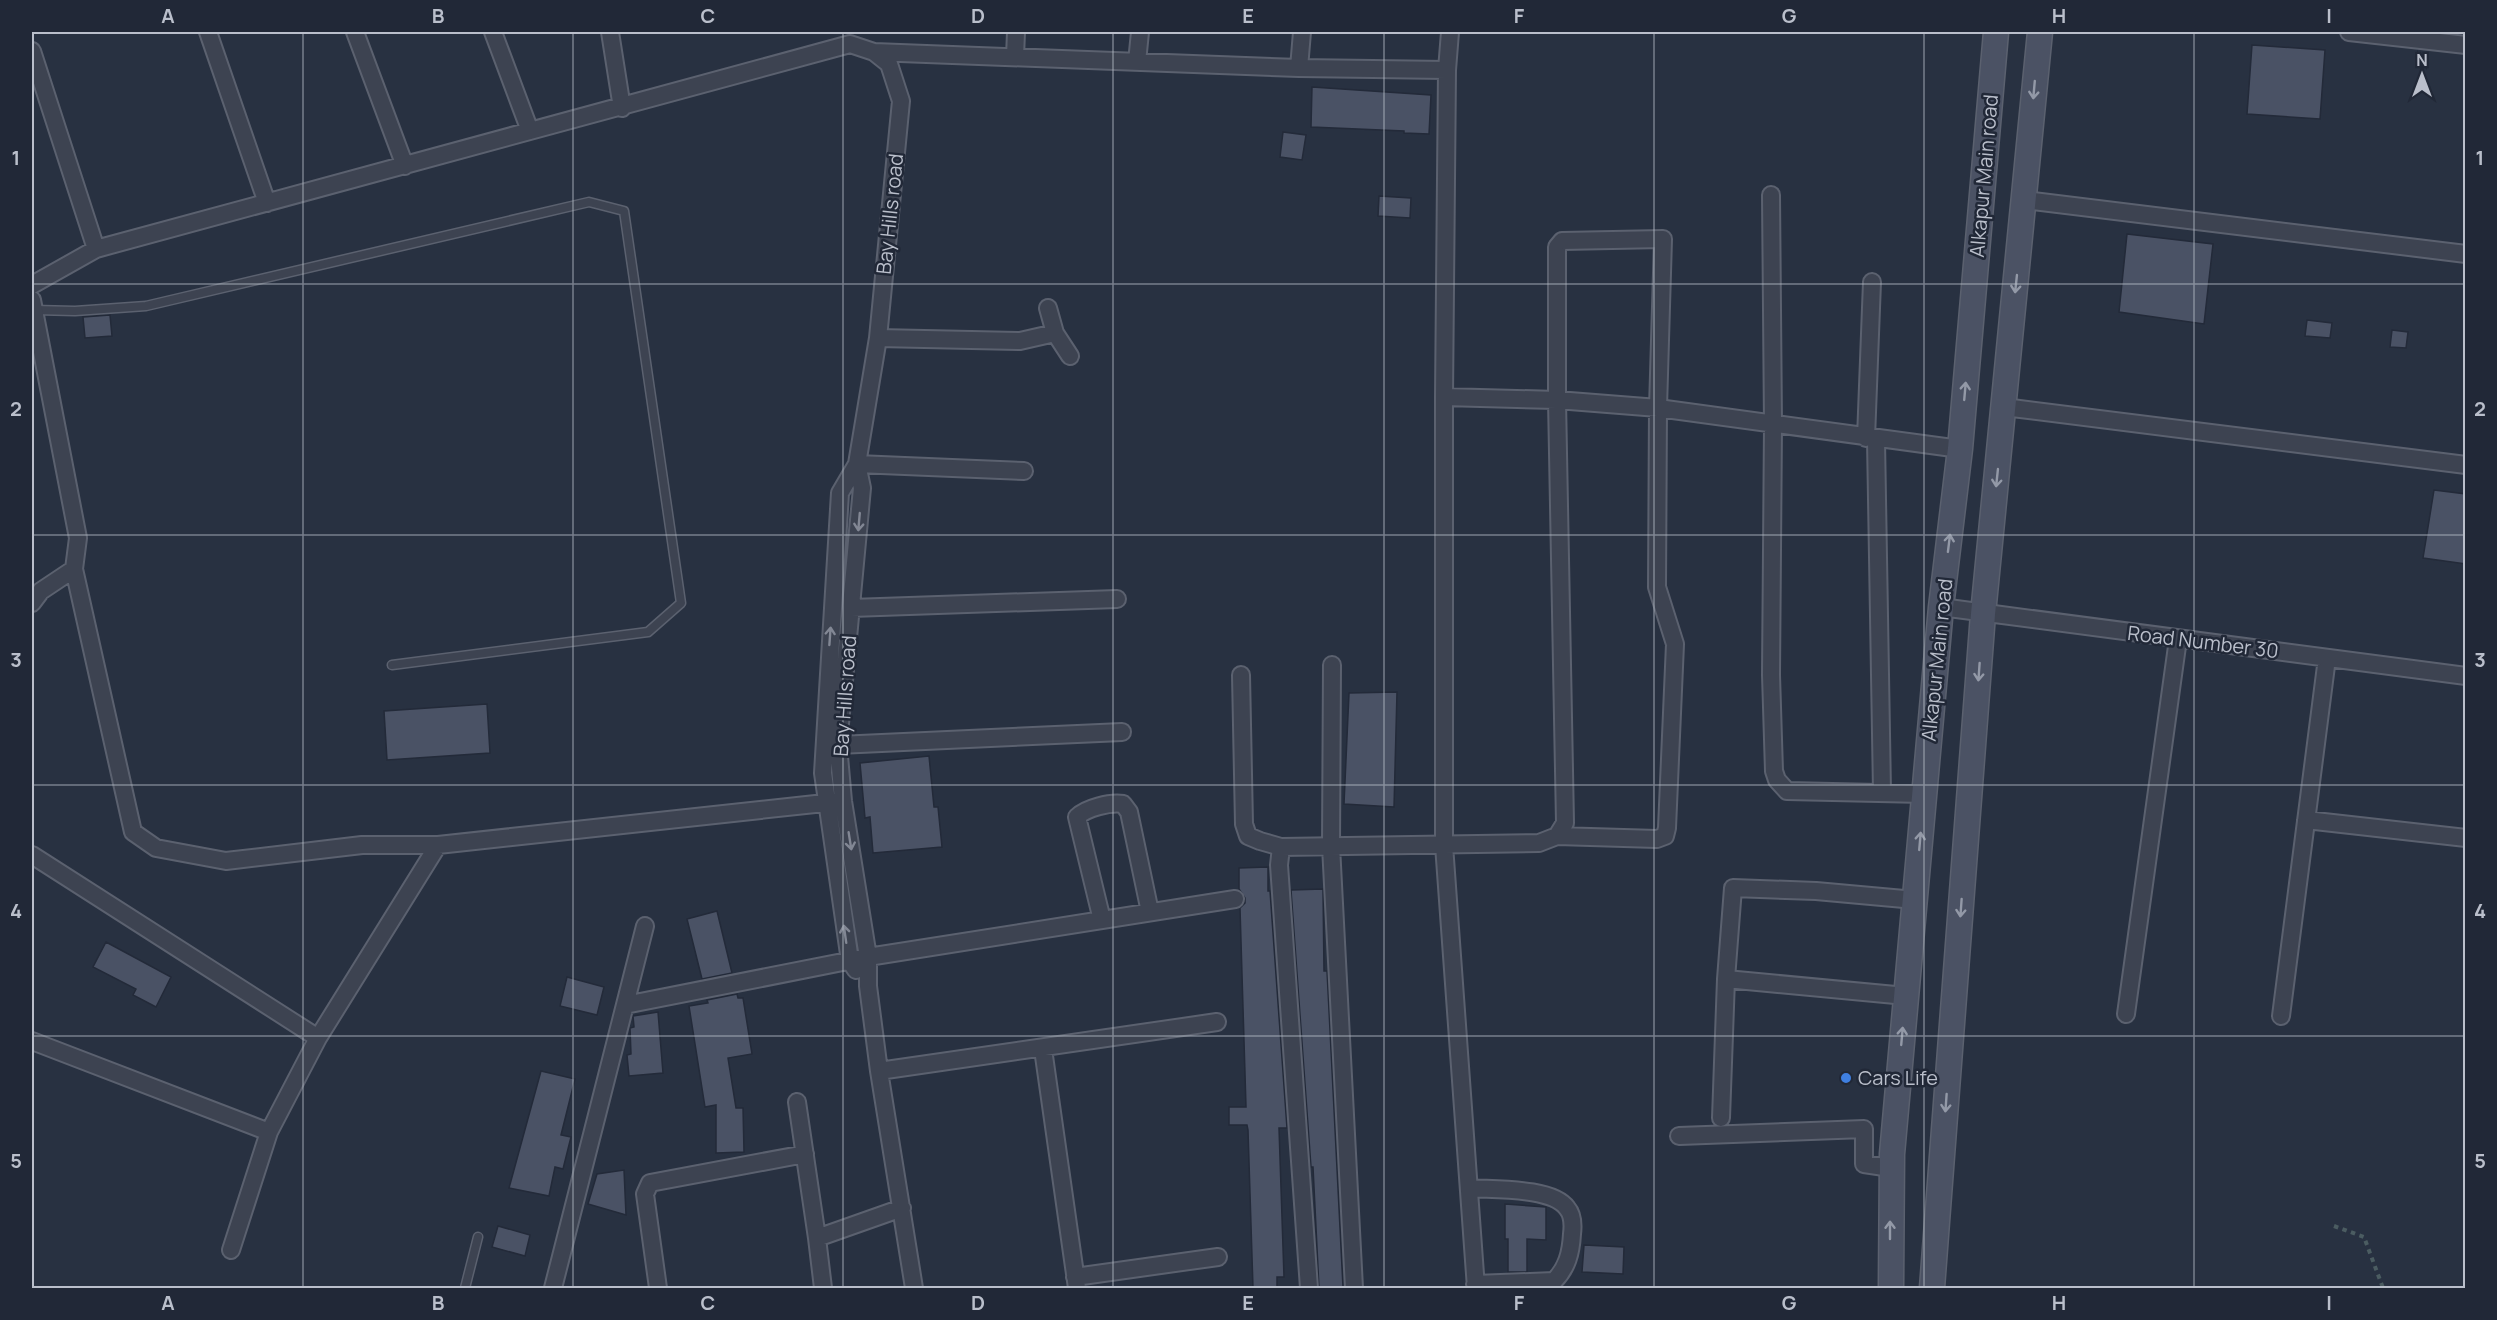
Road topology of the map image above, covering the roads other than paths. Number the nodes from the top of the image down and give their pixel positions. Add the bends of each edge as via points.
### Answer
1 (208, 32) edge
2 (355, 32) edge
3 (493, 32) edge
4 (610, 32) edge
5 (1016, 32) edge
6 (1140, 32) edge
7 (1302, 32) edge
8 (1450, 32) edge
9 (1996, 32) edge
10 (2040, 32) edge
11 (2349, 32) edge
12 (863, 43) edge
13 (2466, 45) edge
14 (32, 51) edge
15 (1015, 57) junction
16 (1137, 62) junction
17 (1299, 68) junction
18 (1447, 70) junction
19 (622, 108) junction
20 (530, 131) junction
21 (405, 166) junction
22 (1771, 195) dead end
23 (2025, 200) junction
24 (267, 203) junction
25 (96, 249) junction
26 (2466, 254) edge
27 (1872, 282) dead end
28 (32, 285) edge
29 (33, 305) edge
30 (1048, 308) dead end
31 (1054, 333) junction
32 (878, 338) junction
33 (1070, 356) dead end
34 (1444, 397) junction
35 (1557, 400) junction
36 (2004, 407) junction
37 (1658, 408) junction
38 (1773, 425) junction
39 (1871, 439) junction
40 (1960, 450) junction
41 (856, 464) junction
42 (2466, 465) edge
43 (1024, 471) dead end
44 (74, 569) junction
45 (1118, 599) dead end
46 (32, 603) edge
47 (1941, 607) junction
48 (851, 608) junction
49 (1983, 614) junction
50 (2178, 639) junction
51 (2327, 658) junction
52 (392, 665) dead end
53 (1332, 665) dead end
54 (1241, 675) dead end
55 (2466, 676) edge
56 (1122, 732) dead end
57 (838, 745) junction
58 (1881, 792) junction
59 (1924, 794) junction
60 (843, 801) junction
61 (826, 803) junction
62 (2306, 820) junction
63 (1557, 836) junction
64 (2466, 838) edge
65 (438, 845) junction
66 (1444, 845) junction
67 (1331, 846) junction
68 (1281, 847) junction
69 (32, 855) edge
70 (1235, 899) dead end
71 (1915, 900) junction
72 (1150, 912) junction
73 (1102, 920) junction
74 (645, 926) dead end
75 (868, 957) junction
76 (849, 961) junction
77 (1726, 980) junction
78 (868, 986) junction
79 (1906, 996) junction
80 (625, 1005) junction
81 (2126, 1014) dead end
82 (2281, 1016) dead end
83 (1217, 1022) dead end
84 (318, 1038) junction
85 (32, 1041) edge
86 (1043, 1049) junction
87 (879, 1071) junction
88 (797, 1102) dead end
89 (1721, 1118) dead end
90 (270, 1132) junction
91 (1679, 1136) dead end
92 (805, 1154) junction
93 (1891, 1168) junction
94 (1469, 1188) junction
95 (902, 1208) junction
96 (478, 1237) dead end
97 (817, 1238) junction
98 (231, 1250) dead end
99 (1218, 1257) dead end
100 (1076, 1283) edge
101 (1476, 1286) edge
102 (465, 1288) edge
103 (553, 1288) edge
104 (658, 1288) edge
105 (823, 1288) edge
106 (914, 1288) edge
107 (1309, 1288) edge
108 (1354, 1288) edge
109 (1891, 1288) edge
110 (1932, 1288) edge

1 - 24 street
2 - 21 street
3 - 20 street
4 - 19 street
5 - 15 street
6 - 16 street
7 - 17 street
8 - 18 street
40 -> 9 street, Alkapur Main road
10 -> 23 street, Alkapur Main road
11 - 13 street
12 - 15 street
12 - 19 street
12 - 32 street, Bay Hills road via 889,63 901,101
14 - 25 street
15 - 16 street
16 - 17 street
17 - 18 street
18 - 34 street
19 - 20 street
20 - 21 street
21 - 24 street
22 - 38 street
23 - 26 street
23 -> 36 street, Alkapur Main road
24 - 25 street
25 - 28 street
27 - 39 street
29 - 44 street via 78,538
29 - 52 lane via 75,311 146,306 589,202 624,212 681,603 648,632
30 - 31 street
31 - 32 street via 1020,341
31 - 33 street
32 - 41 street, Bay Hills road
34 - 35 street
34 - 66 street
35 - 37 street
35 - 37 street via 1557,247 1562,241 1663,239
35 - 63 street via 1565,823
36 - 42 street
36 -> 49 street, Alkapur Main road
37 - 38 street
37 - 63 street via 1657,586 1675,644 1665,836
38 - 39 street
38 - 58 street via 1774,771 1787,791
39 - 40 street
39 - 58 street
47 -> 40 street, Alkapur Main road
41 - 43 street
41 -> 48 street, Bay Hills road via 862,488
61 -> 41 street via 822,773 840,493
44 - 46 street via 41,591
44 - 65 street via 134,832 156,848 226,861 362,845
45 - 48 street
47 - 49 street, Road Number 30
47 - 59 street, Alkapur Main road
48 - 57 street, Bay Hills road
49 - 50 street, Road Number 30
49 -> 110 street, Alkapur Main road
50 - 51 street, Road Number 30
50 - 81 street
51 - 55 street, Road Number 30
51 - 62 street
53 - 67 street
54 - 68 street via 1244,824 1248,836
56 - 57 street
57 - 60 street, Bay Hills road
58 - 59 street
71 -> 59 street, Alkapur Main road
60 - 61 street
60 -> 75 street, Bay Hills road
61 - 65 street
76 -> 61 street
62 - 64 street
62 - 82 street
63 - 66 street via 1539,843
65 - 84 street
66 - 67 street
66 - 94 street
67 - 68 street
67 - 108 street
68 - 107 street via 1279,865
69 - 84 street
70 - 72 street
71 - 77 street via 1733,888
71 - 79 street, Alkapur Main road
72 - 73 street
72 - 73 street via 1129,812 1123,804 1116,803 1082,812 1077,817
73 - 75 street
74 - 80 street
75 - 76 street
75 - 78 street, Bay Hills road
76 - 78 street
76 - 80 street
77 - 79 street
77 - 89 street
78 - 87 street, Bay Hills road
93 -> 79 street, Alkapur Main road
80 - 103 street
83 - 86 street
84 - 90 street
85 - 90 street
86 - 87 street
86 - 100 street
87 - 95 street, Bay Hills road
88 - 92 street
90 - 98 street
91 - 93 street via 1864,1129 1864,1164
92 - 97 street
92 - 104 street via 650,1183 645,1194
109 -> 93 street, Alkapur Main road
94 - 101 street
94 - 101 street via 1550,1196 1567,1207 1573,1224 1565,1270 1554,1281
95 - 97 street
95 - 106 street, Bay Hills road
96 - 102 lane
97 - 105 street
99 - 100 street

